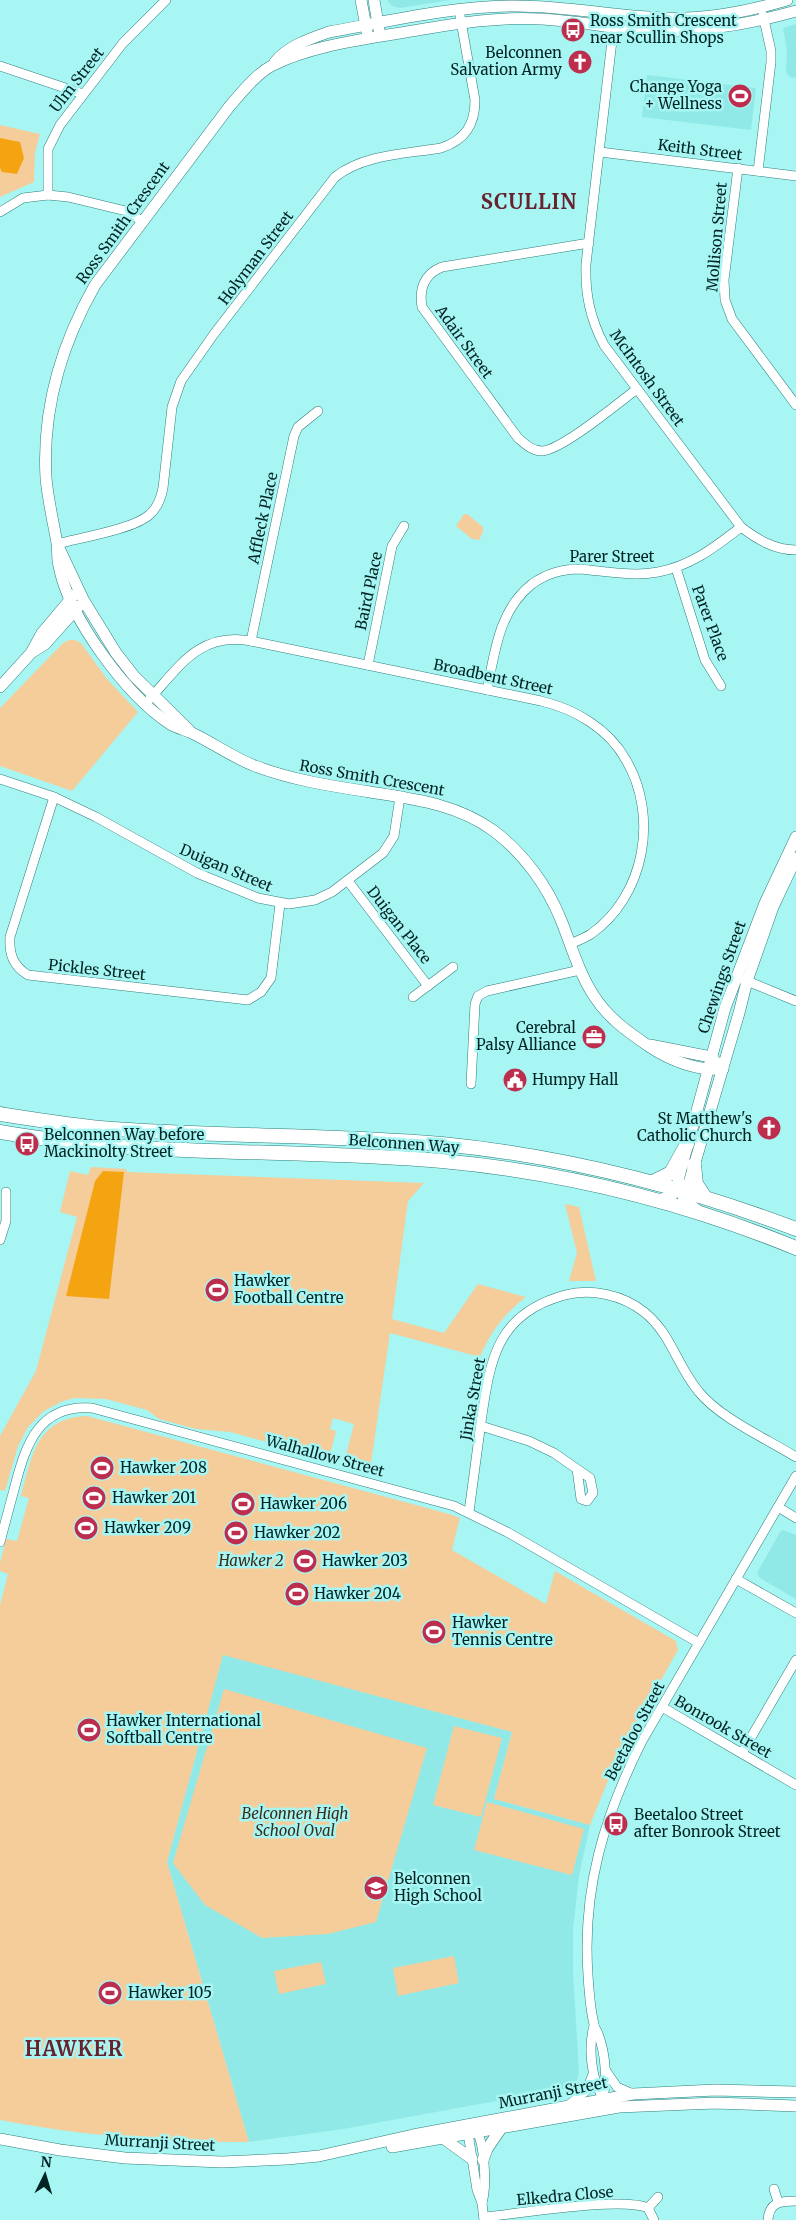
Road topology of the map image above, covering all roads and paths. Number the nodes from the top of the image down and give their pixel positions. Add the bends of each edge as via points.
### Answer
1 (166, 0) edge
2 (361, 0) edge
3 (374, 0) edge
4 (787, 0) edge
5 (762, 8) junction
6 (459, 10) junction
7 (796, 11) edge
8 (615, 15) junction
9 (764, 20) junction
10 (461, 22) junction
11 (378, 24) junction
12 (366, 26) junction
13 (615, 28) junction
14 (380, 36) junction
15 (368, 38) junction
16 (0, 66) edge
17 (272, 66) junction
18 (83, 94) junction
19 (600, 152) junction
20 (738, 168) junction
21 (758, 171) junction
22 (796, 176) edge
23 (48, 195) junction
24 (0, 212) edge
25 (142, 220) junction
26 (589, 242) junction
27 (636, 389) junction
28 (796, 404) edge
29 (318, 411) dead end
30 (404, 526) dead end
31 (741, 527) junction
32 (57, 544) junction
33 (796, 550) edge
34 (676, 568) junction
35 (76, 603) junction
36 (59, 628) junction
37 (90, 635) junction
38 (251, 641) junction
39 (31, 653) junction
40 (368, 665) junction
41 (721, 686) dead end
42 (0, 687) edge
43 (487, 690) junction
44 (149, 699) junction
45 (0, 779) edge
46 (54, 797) junction
47 (400, 797) junction
48 (794, 853) edge
49 (348, 881) junction
50 (280, 904) junction
51 (570, 944) junction
52 (453, 967) dead end
53 (580, 970) junction
54 (742, 979) junction
55 (428, 986) junction
56 (413, 997) dead end
57 (796, 1001) edge
58 (646, 1044) junction
59 (711, 1057) junction
60 (723, 1068) junction
61 (708, 1070) junction
62 (471, 1084) dead end
63 (0, 1114) edge
64 (114, 1129) junction
65 (0, 1132) edge
66 (396, 1141) junction
67 (688, 1144) junction
68 (113, 1146) junction
69 (395, 1158) junction
70 (694, 1165) junction
71 (653, 1182) junction
72 (680, 1190) junction
73 (6, 1192) dead end
74 (704, 1196) junction
75 (653, 1200) junction
76 (705, 1216) junction
77 (796, 1229) edge
78 (0, 1240) edge
79 (796, 1248) edge
80 (481, 1426) junction
81 (796, 1457) edge
82 (576, 1469) dead end
83 (796, 1476) edge
84 (778, 1507) junction
85 (469, 1512) junction
86 (796, 1518) edge
87 (0, 1542) edge
88 (736, 1579) junction
89 (796, 1613) edge
90 (699, 1643) junction
91 (796, 1660) edge
92 (662, 1707) junction
93 (742, 1753) junction
94 (796, 1785) edge
95 (594, 2026) junction
96 (605, 2068) junction
97 (594, 2073) junction
98 (796, 2092) edge
99 (633, 2094) junction
100 (603, 2098) junction
101 (570, 2105) junction
102 (796, 2106) edge
103 (619, 2107) junction
104 (594, 2110) junction
105 (502, 2127) junction
106 (472, 2130) junction
107 (443, 2138) junction
108 (0, 2139) edge
109 (319, 2156) junction
110 (478, 2160) junction
111 (774, 2189) dead end
112 (658, 2197) dead end
113 (796, 2201) edge
114 (778, 2202) junction
115 (648, 2208) junction
116 (484, 2219) edge
117 (654, 2220) edge
118 (768, 2220) edge

1 - 18 street, Ulm Street via 123,42
2 - 12 street
3 - 11 street
4 - 5 street, Ross Smith Crescent
5 - 8 street, Ross Smith Crescent via 701,18
5 - 9 street
6 - 8 street, Ross Smith Crescent via 534,6
6 - 10 street, Holyman Street
6 - 11 street, Ross Smith Crescent
7 - 9 street, Ross Smith Crescent
8 - 13 street, McIntosh Street
9 - 13 street, Ross Smith Crescent via 715,29 664,31
9 - 21 street via 772,51
10 - 13 street, Ross Smith Crescent via 541,19
10 - 14 street, Ross Smith Crescent
10 - 32 street, Holyman Street via 475,100 473,119 466,134 441,148 360,162 335,177 181,381 172,407 164,488 153,512 138,522
11 - 12 street, Ross Smith Crescent
11 - 14 street
12 - 15 street
12 - 17 street, Ross Smith Crescent via 328,32 309,39 285,52
13 - 19 street, McIntosh Street
14 - 15 street, Ross Smith Crescent
15 - 17 street, Ross Smith Crescent via 318,49
16 - 18 street
17 - 25 street, Ross Smith Crescent via 229,106
18 - 23 street, Ulm Street via 53,136 48,149
19 - 20 street, Keith Street
19 - 26 street, McIntosh Street
20 - 21 street, Keith Street
20 - 28 street, Mollison Street via 724,280 725,300 732,319
21 - 22 street, Keith Street
23 - 24 street via 23,198
23 - 25 street via 126,211
25 - 32 street, Ross Smith Crescent via 95,285 75,321 60,360 46,444 47,486
26 - 27 street, McIntosh Street via 588,307 604,345
26 - 27 street, Adair Street via 434,270 422,288 422,308 518,438 536,450 556,448
27 - 31 street, McIntosh Street
29 - 38 street, Affleck Place via 298,428 294,436
30 - 40 street, Baird Place via 392,546
31 - 33 street, McIntosh Street via 772,546
31 - 34 street, Parer Street via 703,555
32 - 35 street, Ross Smith Crescent via 59,566
32 - 35 street, Ross Smith Crescent via 78,590
34 - 41 street, Parer Place via 706,660
34 - 43 street, Parer Street via 647,573 570,569 539,579 520,596 505,618
35 - 36 street
35 - 37 street, Ross Smith Crescent
35 - 39 street via 42,633
35 - 44 street, Ross Smith Crescent
36 - 37 street via 73,626
36 - 39 street via 45,644
37 - 44 street, Ross Smith Crescent via 116,672
38 - 40 street, Broadbent Street
38 - 44 street, Broadbent Street via 231,638 201,647
39 - 42 street
40 - 43 street, Broadbent Street
43 - 51 street, Broadbent Street via 558,705 576,713 592,723 620,750 635,780 642,802 644,825 643,848 633,882 608,919 590,934
44 - 47 street, Ross Smith Crescent via 170,723 239,759 290,778
45 - 46 street, Duigan Street
46 - 50 street, Duigan Street via 197,873
46 - 50 street, Pickles Street via 10,937 14,963 28,975 248,1000 261,992 270,978
47 - 49 street, Duigan Street via 394,836 389,845
47 - 51 street, Ross Smith Crescent via 450,807 473,817 514,848 546,891
48 - 54 street, Chewings Street via 769,905
49 - 50 street, Duigan Street via 315,900
49 - 55 street, Duigan Place
51 - 53 street, Ross Smith Crescent
52 - 55 street, Duigan Place
53 - 58 street, Ross Smith Crescent via 606,1014 623,1030
53 - 62 street via 487,991 478,996 474,1004
54 - 57 street
54 - 59 street, Chewings Street via 724,1008
54 - 60 street, Chewings Street
55 - 56 street, Duigan Place
58 - 59 street, Ross Smith Crescent
58 - 61 street, Ross Smith Crescent via 661,1055
59 - 60 street
59 - 61 street, Chewings Street
60 - 61 street, Ross Smith Crescent
60 - 70 street, Chewings Street
61 - 67 street, Chewings Street
63 - 64 main road, Belconnen Way
64 - 66 main road, Belconnen Way
64 - 68 main road
65 - 68 main road, Belconnen Way
66 - 69 main road
66 - 71 main road, Belconnen Way via 483,1149
67 - 71 main road via 671,1173
67 - 72 street, Chewings Street via 678,1180
68 - 69 main road, Belconnen Way
69 - 75 main road, Belconnen Way via 488,1167 574,1181
70 - 72 street, Chewings Street via 688,1183
70 - 74 main road via 696,1184
71 - 72 main road, Belconnen Way
72 - 74 main road, Belconnen Way
72 - 75 street via 667,1198
72 - 76 street via 684,1199
73 - 78 street via 6,1221
74 - 77 main road, Belconnen Way
75 - 76 main road, Belconnen Way
76 - 79 main road, Belconnen Way
80 - 81 street, Jinka Street via 490,1368 496,1350 511,1326 538,1304 586,1292 623,1299 646,1313 670,1340 684,1371 707,1401
80 - 82 street via 529,1441
80 - 85 street, Jinka Street
83 - 84 street, Beetaloo Street
84 - 86 street
84 - 88 street, Beetaloo Street
85 - 87 street, Walhallow Street via 395,1489 79,1407 58,1413 46,1421 31,1439
85 - 90 street, Walhallow Street
88 - 89 street
88 - 90 street, Beetaloo Street
90 - 92 street, Beetaloo Street
91 - 93 street
92 - 93 street, Bonrook Street
92 - 95 street, Beetaloo Street via 621,1784 597,1857 588,1916 588,1973
93 - 94 street, Bonrook Street
95 - 96 street, Beetaloo Street via 599,2035
95 - 97 street, Beetaloo Street via 591,2035
96 - 99 street, Beetaloo Street via 617,2088
96 - 100 street, Beetaloo Street
97 - 100 street, Beetaloo Street
97 - 101 street via 587,2090
98 - 99 street, Murranji Street via 715,2090
99 - 100 street, Murranji Street
100 - 101 street, Murranji Street
100 - 103 street
100 - 104 street
101 - 106 street, Murranji Street
102 - 103 street, Murranji Street via 715,2103
103 - 104 street, Murranji Street
104 - 105 street, Murranji Street
105 - 106 street, Murranji Street
105 - 110 street
106 - 107 street, Murranji Street
106 - 109 street, Murranji Street via 347,2148
106 - 110 street
107 - 109 street, Murranji Street via 348,2156
107 - 110 street
108 - 109 street, Murranji Street via 60,2150 157,2160 222,2162
110 - 116 street via 486,2190 482,2203
111 - 114 street
112 - 115 street
113 - 114 street
114 - 118 street via 771,2208
115 - 116 street, Elkedra Close via 608,2204
115 - 117 street

